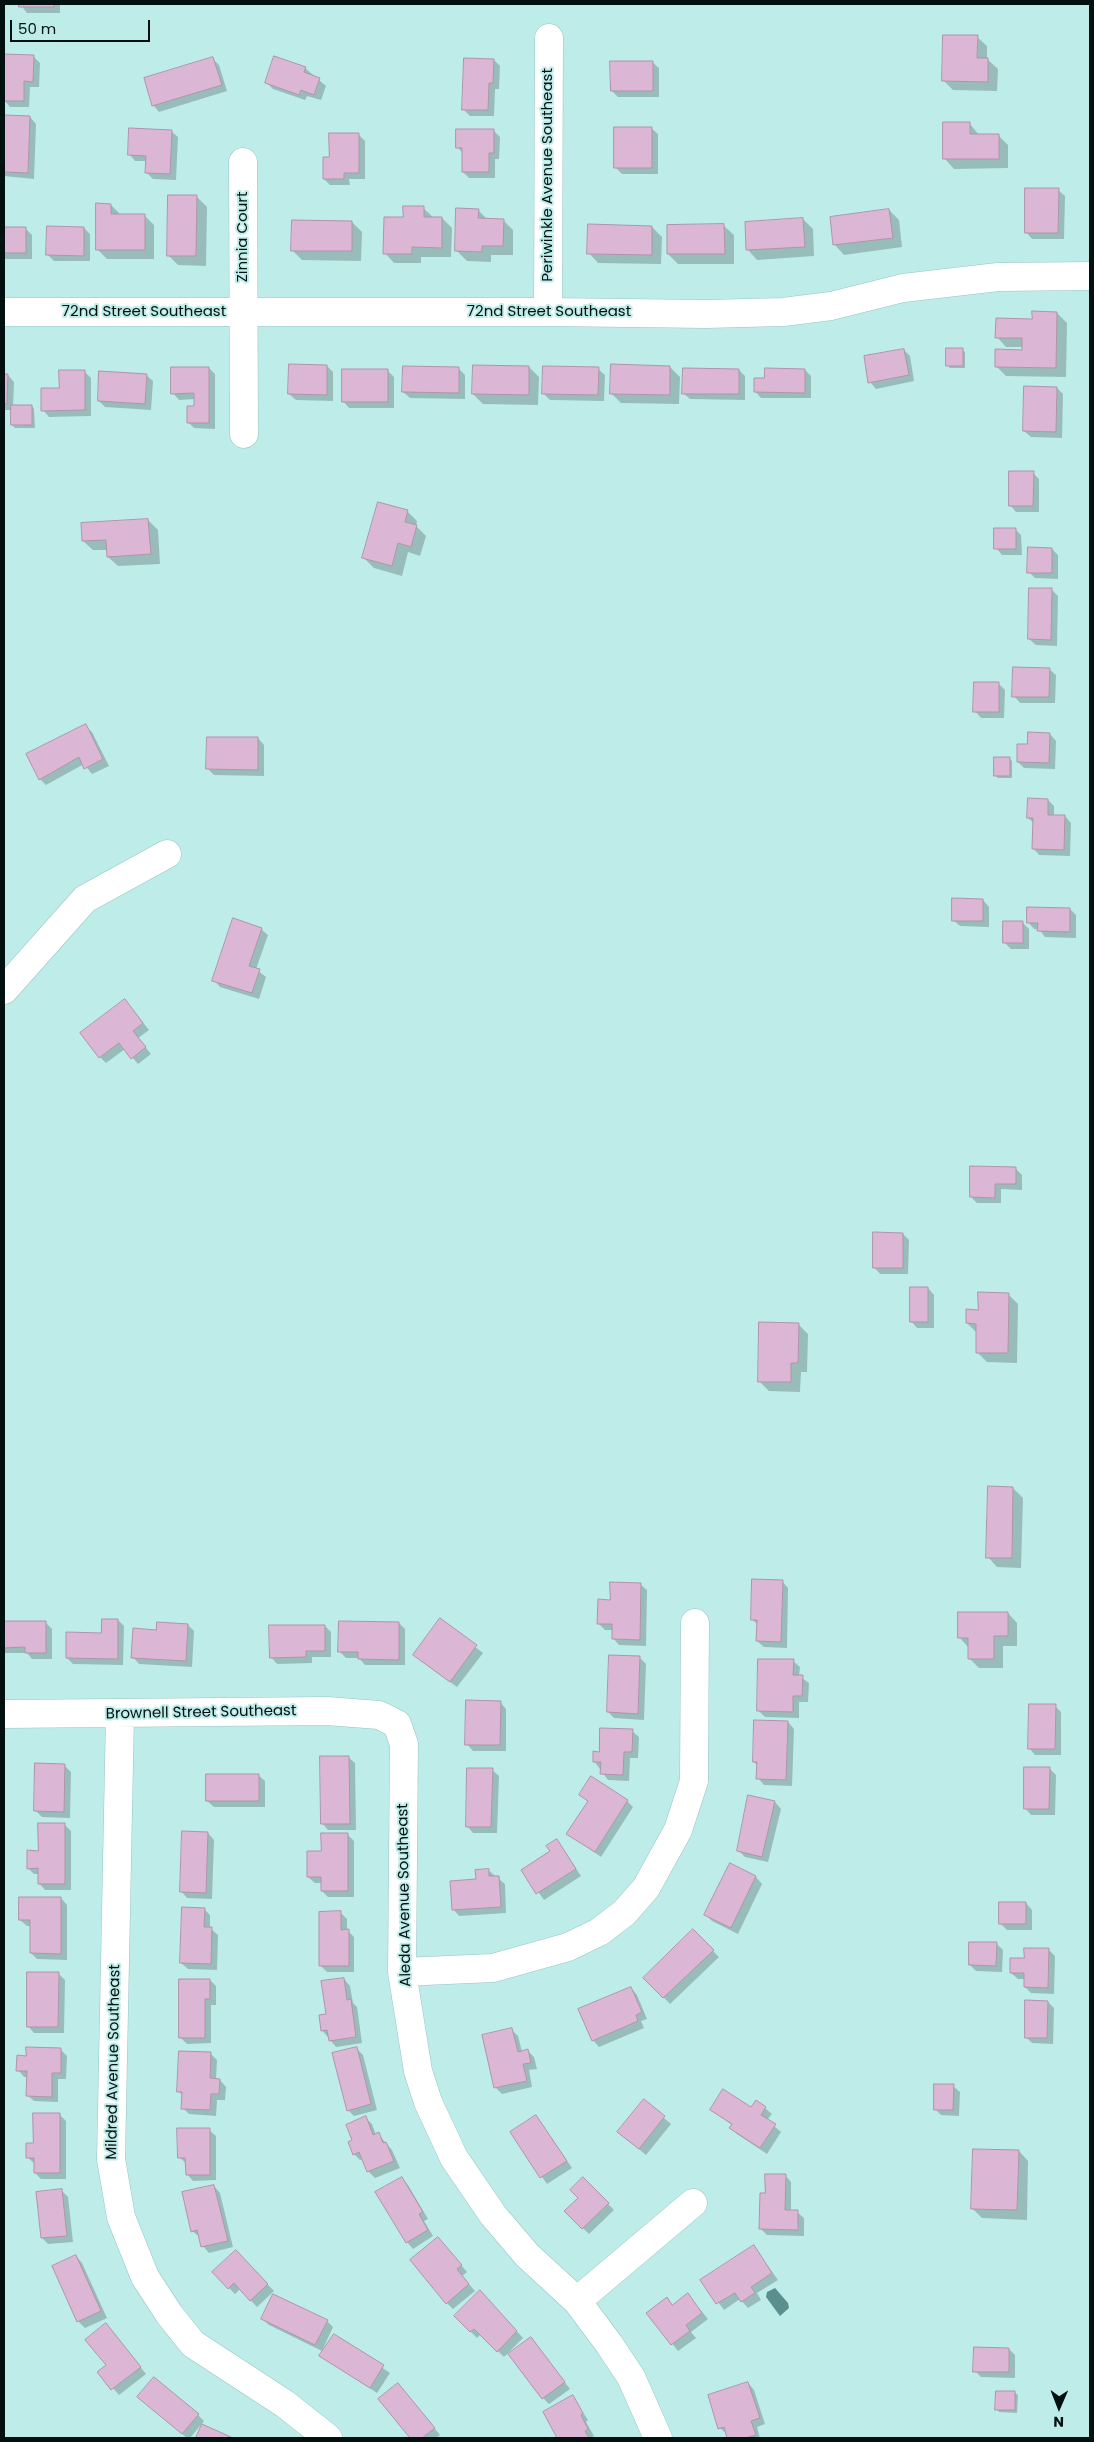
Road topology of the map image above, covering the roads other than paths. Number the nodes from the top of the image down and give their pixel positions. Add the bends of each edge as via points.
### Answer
1 (549, 38) dead end
2 (243, 162) dead end
3 (1090, 276) edge
4 (4, 312) edge
5 (242, 312) junction
6 (548, 312) junction
7 (244, 434) dead end
8 (167, 854) dead end
9 (4, 990) edge
10 (695, 1623) dead end
11 (4, 1714) edge
12 (120, 1714) junction
13 (397, 1724) joint
14 (402, 1972) junction
15 (693, 2203) dead end
16 (577, 2301) junction
17 (328, 2438) edge
18 (658, 2438) edge

1 - 6 street, Periwinkle Avenue Southeast
2 - 5 street, Zinnia Court
3 - 6 street, 72nd Street Southeast via 998,277 913,287 831,306 783,312
4 - 5 street, 72nd Street Southeast
5 - 6 street, 72nd Street Southeast
5 - 7 street, Zinnia Court
8 - 9 street via 85,900
10 - 14 street via 694,1781 678,1830 646,1888 624,1913 599,1932 568,1947 493,1968
11 - 12 street, Brownell Street Southeast
12 - 13 street, Brownell Street Southeast via 327,1711 379,1715
12 - 17 street, Mildred Avenue Southeast via 111,2159 121,2217 145,2277 193,2344 285,2404
13 - 14 street, Aleda Avenue Southeast via 404,1744
14 - 16 street, Aleda Avenue Southeast via 418,2071 428,2102 454,2158 493,2215
15 - 16 street
16 - 18 street, Aleda Avenue Southeast via 630,2377

